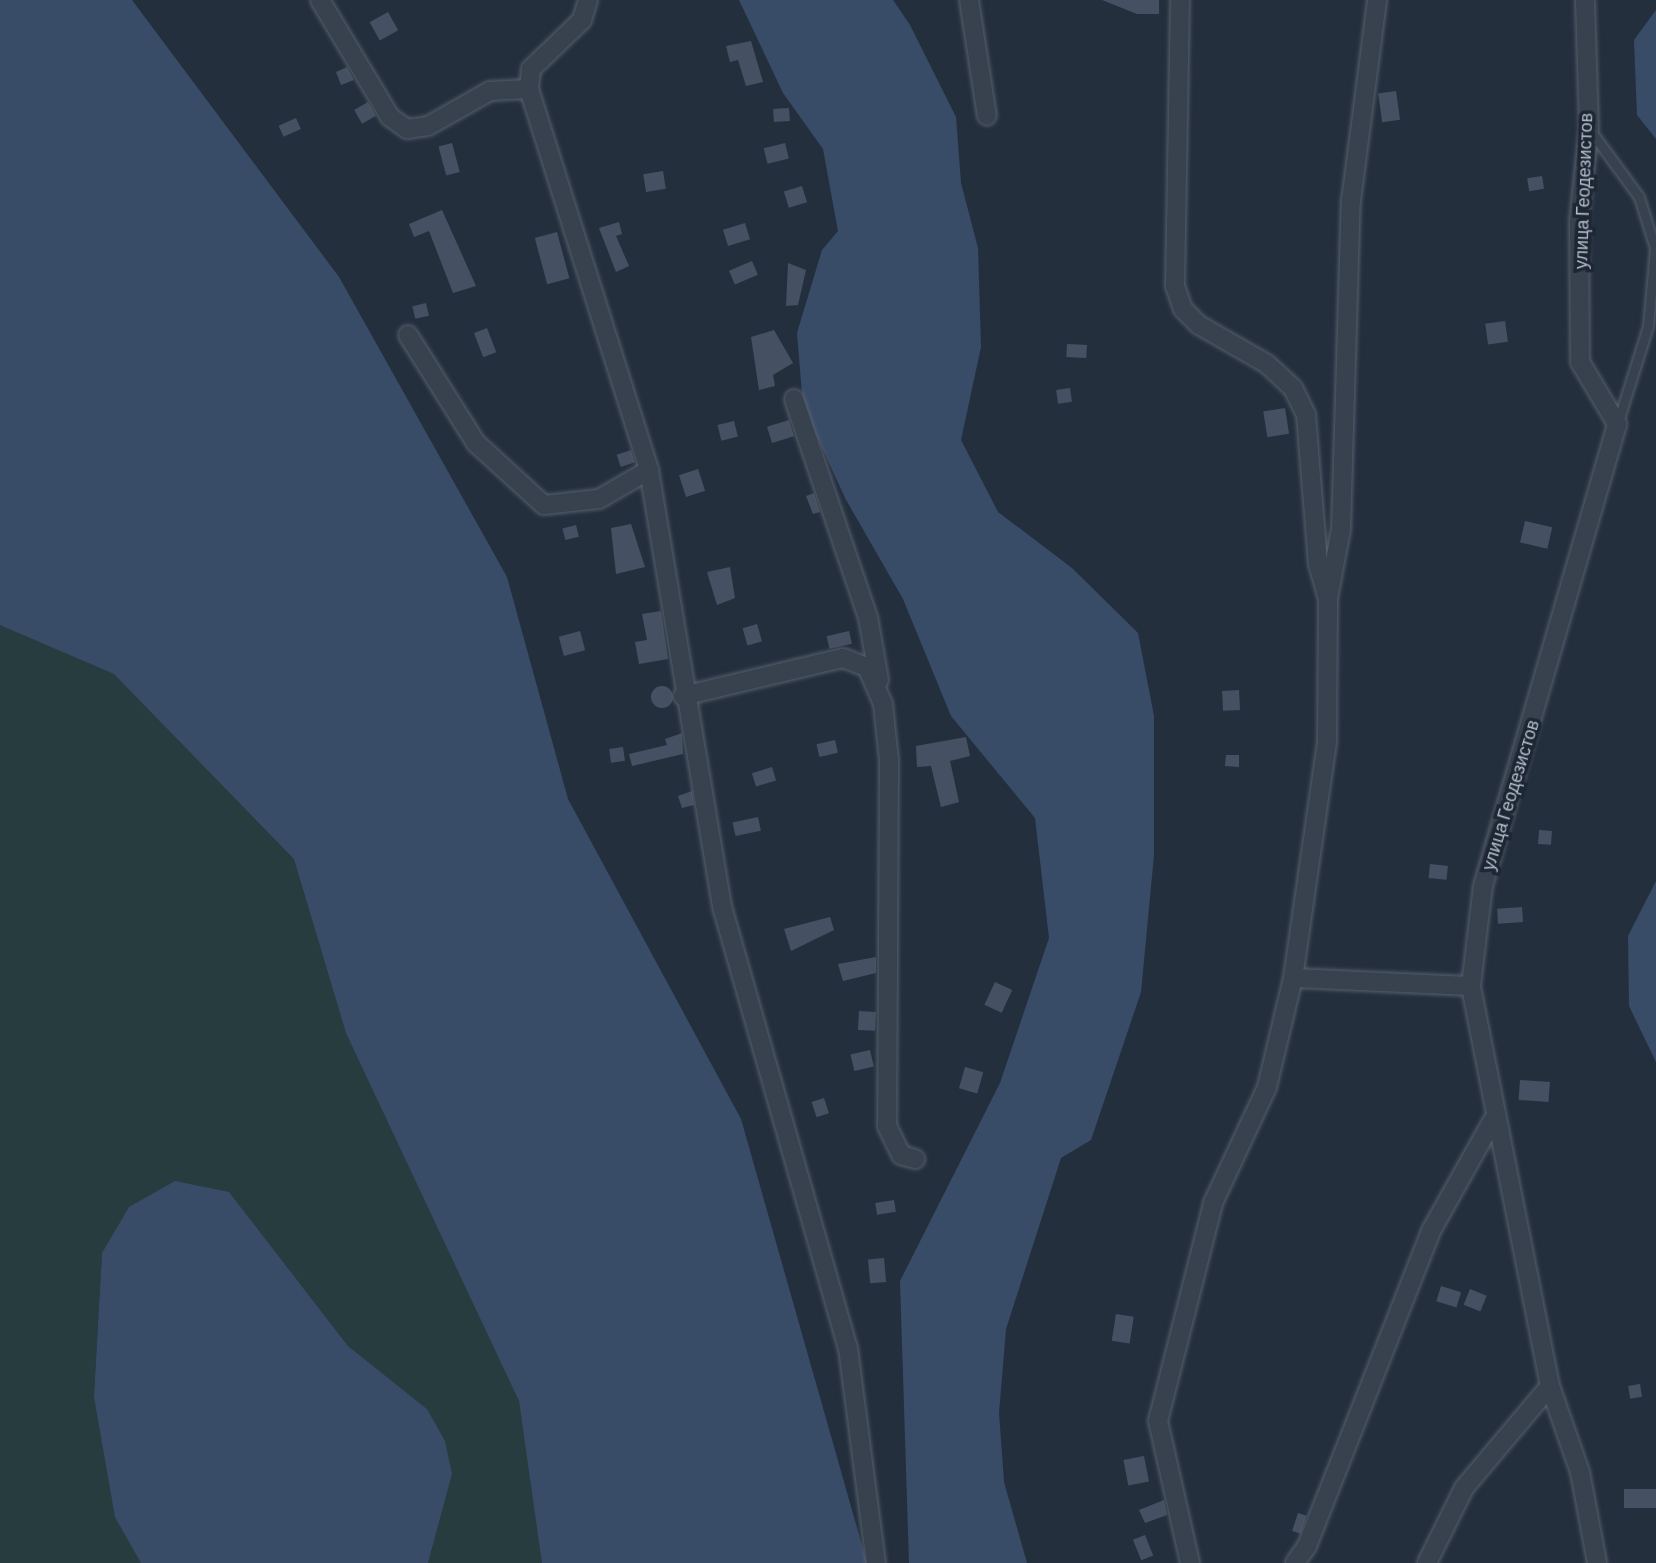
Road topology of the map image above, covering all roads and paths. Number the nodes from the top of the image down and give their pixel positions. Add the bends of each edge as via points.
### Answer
1 (320, 0) edge
2 (588, 0) edge
3 (969, 0) edge
4 (1180, 0) edge
5 (1377, 0) edge
6 (1585, 0) edge
7 (529, 89) junction
8 (987, 116) dead end
9 (1589, 127) junction
10 (408, 335) dead end
11 (794, 399) dead end
12 (1618, 424) junction
13 (649, 470) junction
14 (1328, 598) junction
15 (683, 696) junction
16 (883, 704) junction
17 (1293, 978) junction
18 (1471, 986) junction
19 (1493, 1120) junction
20 (915, 1159) dead end
21 (1550, 1386) junction
22 (876, 1563) edge
23 (1190, 1563) edge
24 (1295, 1563) edge
25 (1427, 1563) edge
26 (1597, 1563) edge

1 - 7 street via 390,117 407,128 428,126 490,91
2 - 7 street via 582,20 531,69
3 - 8 street
4 - 14 street via 1175,286 1183,309 1199,325 1267,364 1302,406
5 - 14 street via 1351,201 1340,553
6 - 9 street, улица Геодезистов
7 - 13 street
9 - 12 street, улица Геодезистов via 1578,221 1580,362
9 - 12 lane via 1639,197 1655,248 1648,326
10 - 13 street via 476,443 544,505 599,499
11 - 16 street via 868,617
12 - 18 street, улица Геодезистов via 1483,886
13 - 15 street
14 - 17 street via 1327,742
15 - 16 street via 843,658 867,667
15 - 22 street via 723,910 848,1348
16 - 20 street via 890,774 887,1126 901,1155
17 - 18 street
17 - 23 street via 1267,1087 1213,1203 1158,1421
18 - 19 street, улица Геодезистов
19 - 21 street, улица Геодезистов
19 - 24 street via 1432,1229 1307,1546
21 - 25 street via 1464,1488
21 - 26 street, улица Геодезистов via 1580,1472

